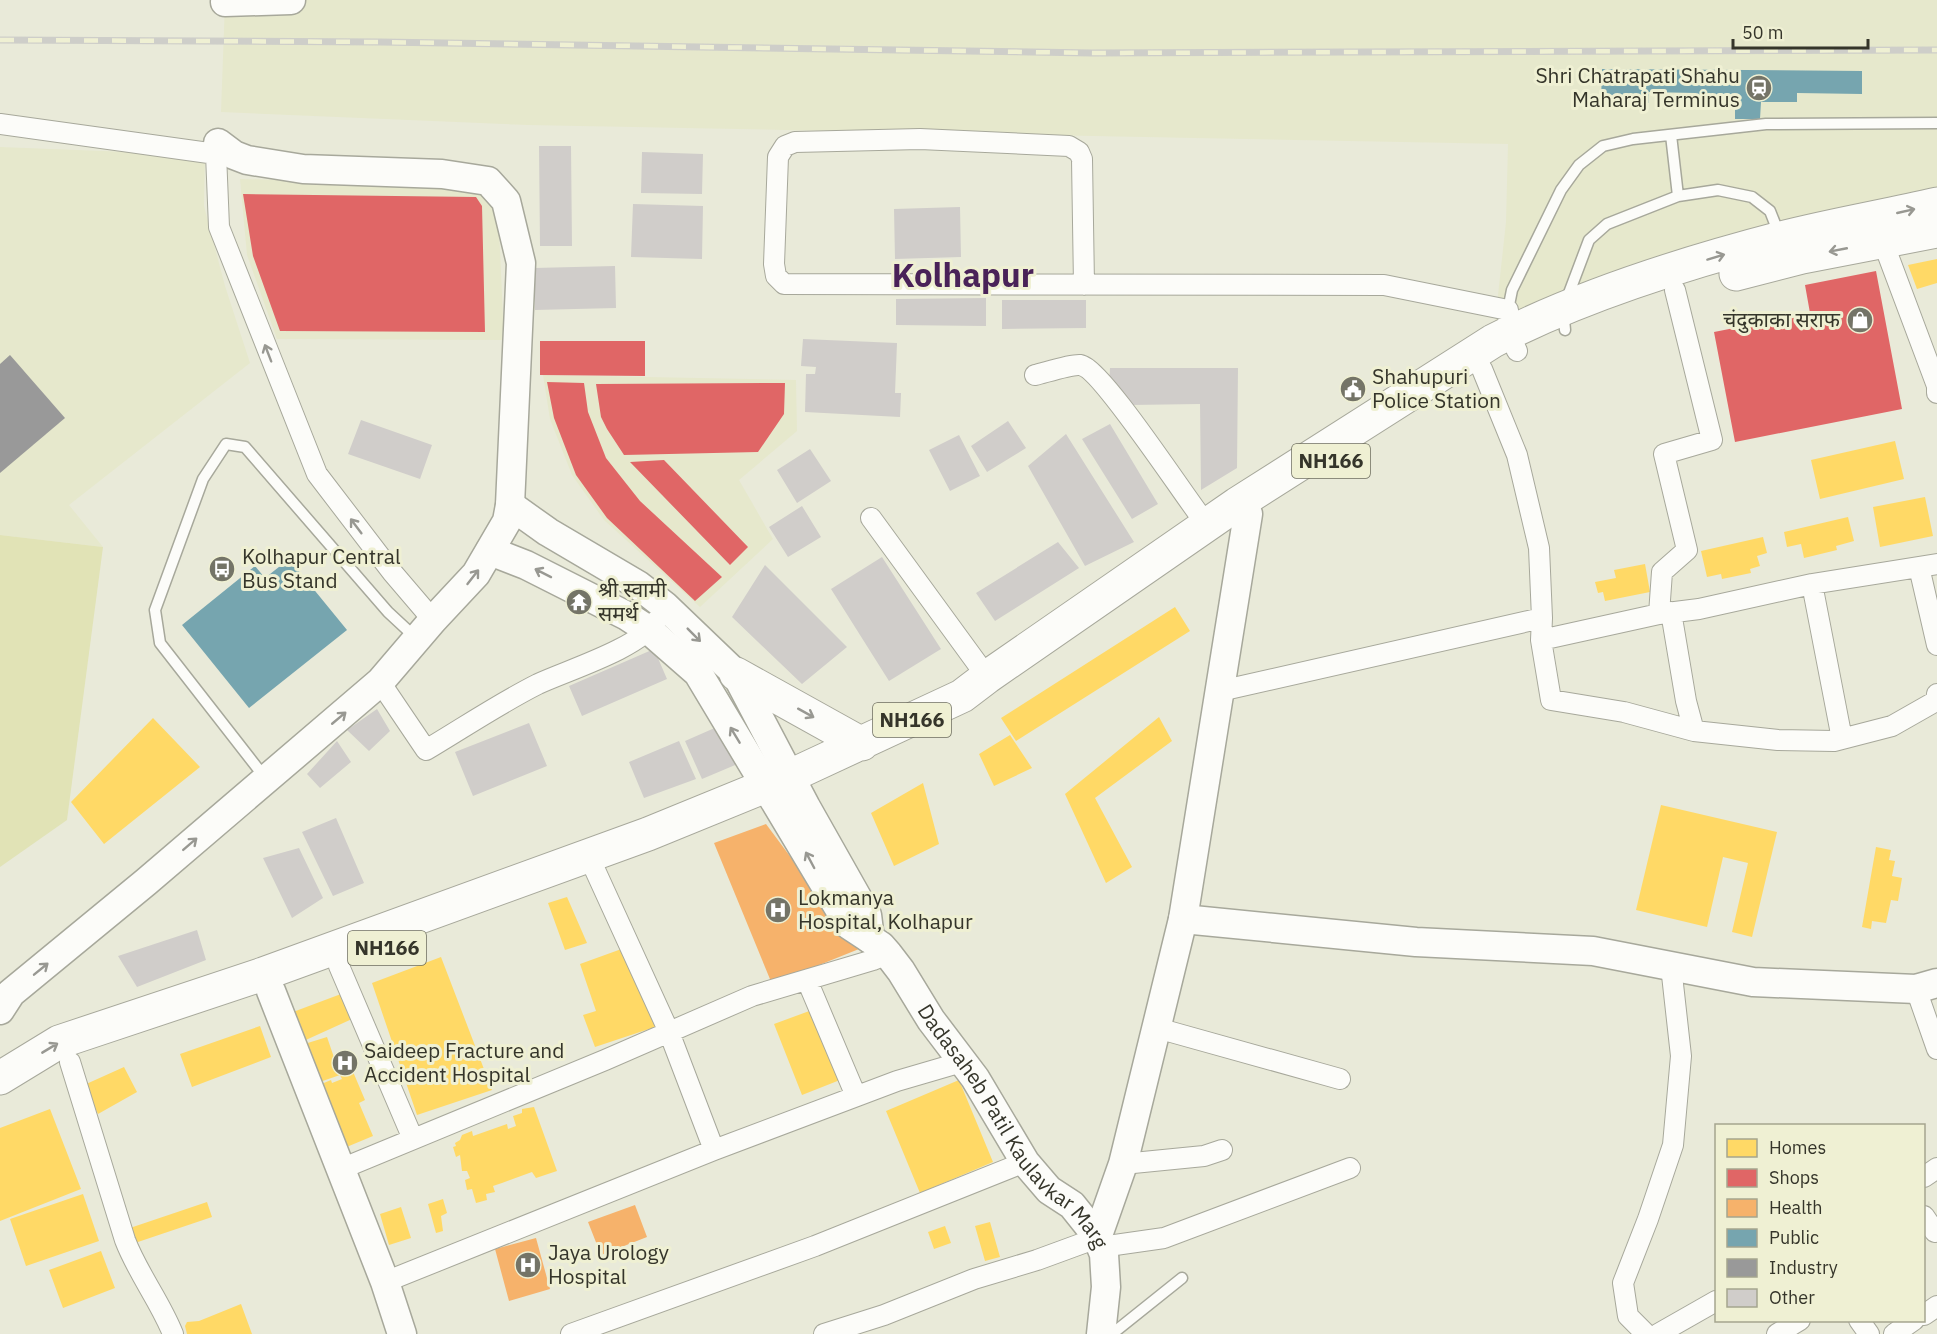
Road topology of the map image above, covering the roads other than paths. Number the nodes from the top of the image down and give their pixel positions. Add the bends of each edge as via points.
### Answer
1 (291, 0) edge
2 (224, 1) edge
3 (1937, 123) edge
4 (0, 124) edge
5 (1671, 135) junction
6 (217, 149) junction
7 (1678, 196) junction
8 (1937, 204) edge
9 (1937, 231) edge
10 (1781, 238) junction
11 (1883, 242) junction
12 (1084, 285) junction
13 (1675, 290) junction
14 (1564, 320) junction
15 (1511, 331) junction
16 (1482, 369) junction
17 (1035, 375) dead end
18 (1937, 393) edge
19 (510, 505) junction
20 (1248, 514) junction
21 (872, 518) dead end
22 (1207, 525) junction
23 (490, 551) junction
24 (1928, 565) edge
25 (1812, 584) junction
26 (665, 606) junction
27 (1665, 613) junction
28 (1542, 618) junction
29 (425, 629) junction
30 (650, 631) junction
31 (1541, 640) junction
32 (1937, 645) edge
33 (736, 674) junction
34 (987, 677) junction
35 (380, 682) junction
36 (1220, 691) junction
37 (1937, 694) edge
38 (1694, 731) junction
39 (1842, 739) junction
40 (862, 744) junction
41 (266, 779) junction
42 (783, 790) junction
43 (595, 870) junction
44 (1183, 919) junction
45 (879, 946) junction
46 (339, 966) junction
47 (1671, 966) junction
48 (807, 980) junction
49 (1926, 986) edge
50 (271, 991) junction
51 (0, 1010) edge
52 (1157, 1028) junction
53 (669, 1032) junction
54 (1937, 1049) edge
55 (70, 1062) junction
56 (962, 1062) junction
57 (0, 1078) edge
58 (1340, 1079) dead end
59 (856, 1096) junction
60 (0, 1098) edge
61 (413, 1139) junction
62 (714, 1150) junction
63 (1222, 1150) dead end
64 (1025, 1162) junction
65 (1123, 1164) junction
66 (1350, 1168) dead end
67 (340, 1169) junction
68 (1099, 1242) junction
69 (1182, 1278) dead end
70 (385, 1282) junction
71 (1715, 1302) edge
72 (1797, 1322) edge
73 (1911, 1322) edge
74 (173, 1334) edge
75 (402, 1334) edge
76 (570, 1334) edge
77 (824, 1334) edge
78 (1101, 1334) edge
79 (1112, 1334) edge
80 (1646, 1334) edge
81 (1658, 1334) edge
82 (1777, 1334) edge
83 (1894, 1334) edge

1 - 2 street
3 - 5 lane via 1766,124
4 - 6 street
5 - 7 lane
5 - 15 lane via 1603,146 1579,165 1561,190 1512,290
6 - 19 street via 247,160 303,169 442,174 488,181 506,201 521,263
29 -> 6 street via 392,572 317,474 219,227
7 - 10 lane via 1718,190 1752,197 1770,211
7 - 14 lane via 1607,224 1589,240
10 -> 8 highway, NH166
9 - 11 highway, NH166
14 -> 10 highway, NH166 via 1674,270
11 -> 13 highway, NH166 via 1802,257
11 - 18 street
12 - 12 street via 784,284 776,276 774,264 778,157 784,146 795,142 920,139 1069,146 1082,159
12 - 15 street via 1384,285
13 - 14 highway, NH166 via 1609,312
13 - 27 street via 1712,440 1664,454 1687,550 1662,572
14 - 15 highway, NH166
15 - 16 highway, NH166
15 - 22 highway, NH166
16 - 20 highway, NH166
16 - 28 street via 1517,455 1539,548
17 - 22 street via 1080,365 1093,372
19 - 23 street via 507,521
19 - 26 street
20 - 36 street
20 - 42 highway, NH166 via 1096,616 973,707 839,778
21 - 34 street
22 - 34 highway, NH166
29 -> 23 street via 470,582
30 -> 23 street via 526,565
24 - 25 street
24 - 32 street
25 - 27 street
25 - 39 street
26 - 30 street
26 -> 33 street
27 - 31 street
27 - 38 street
28 - 31 street
28 - 36 street
29 - 35 street
29 - 41 lane via 388,612 245,447 226,444 203,479 155,610 160,643
30 - 35 street via 616,651 537,685 426,750
42 -> 30 street via 698,673
31 - 38 street via 1551,700 1624,712
33 -> 40 highway
33 - 42 street
34 - 40 highway, NH166 via 962,696
41 -> 35 street
36 - 44 street
37 - 39 street via 1936,701 1892,726
38 - 39 street via 1778,740
40 - 42 highway, NH166
51 -> 41 street via 11,993
42 - 43 highway, NH166
42 - 45 street, Dadasaheb Patil Kaulavkar Marg via 849,925
57 -> 42 highway, NH166 via 59,1042 321,954 648,834
43 - 46 highway, NH166
43 - 53 street
44 - 47 street via 1416,942 1593,951
44 - 52 street
45 - 48 street via 873,960
45 - 56 street, Dadasaheb Patil Kaulavkar Marg via 901,971
46 - 50 highway, NH166
46 - 61 street
47 - 49 street via 1753,982
47 - 80 street via 1681,1056 1673,1145 1623,1283 1628,1316
48 - 53 street via 752,996
48 - 59 street
49 - 54 street
50 - 55 highway, NH166
50 - 67 street
52 - 58 street
52 - 65 street
53 - 61 street
53 - 62 street
55 - 60 highway, NH166
55 - 74 street via 125,1240
56 - 59 street
56 - 64 street, Dadasaheb Patil Kaulavkar Marg
59 - 62 street
61 - 67 street
62 - 70 street
63 - 65 street via 1203,1156
64 - 68 street, Dadasaheb Patil Kaulavkar Marg via 1049,1190 1072,1205
64 - 76 street via 815,1246
65 - 68 street
66 - 68 street via 1164,1238
67 - 70 street
68 - 77 street via 974,1279
68 - 78 street, Dadasaheb Patil Kaulavkar Marg via 1104,1254 1106,1287
69 - 79 lane
70 - 75 street
71 - 81 street
72 - 82 street
73 - 83 street

